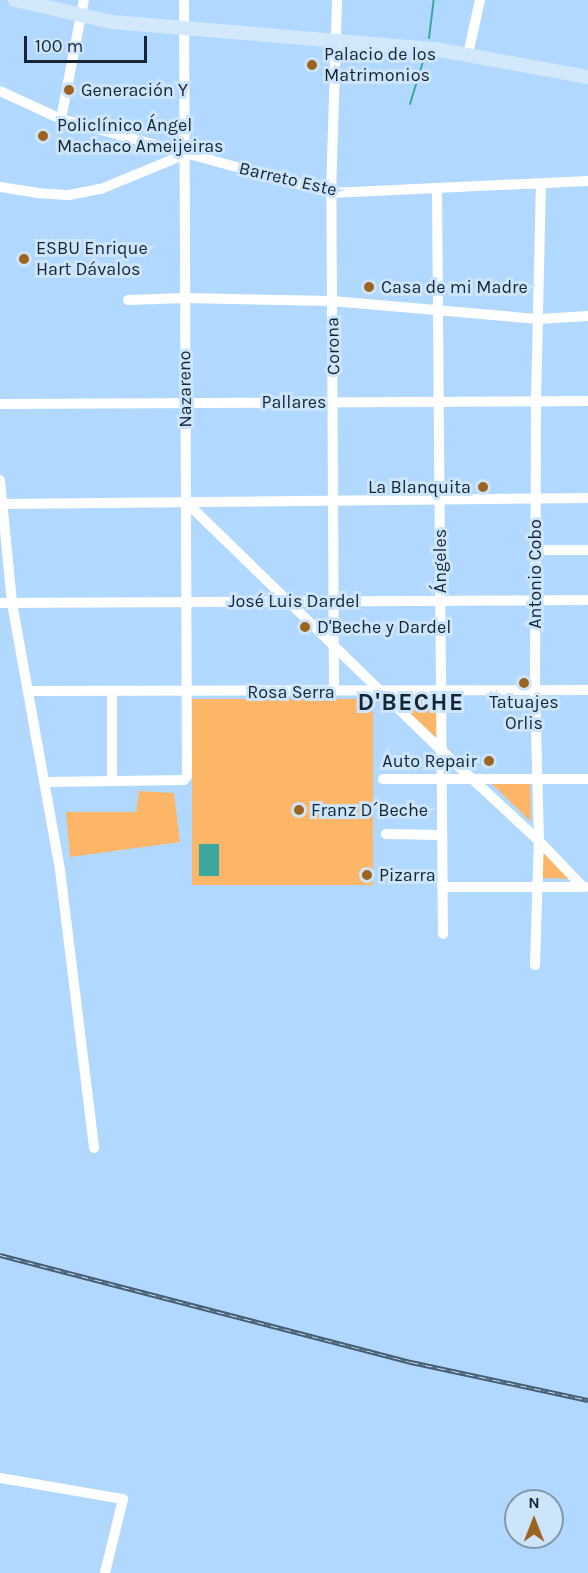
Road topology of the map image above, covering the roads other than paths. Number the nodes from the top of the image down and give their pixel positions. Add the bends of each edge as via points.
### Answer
1 (15, 0) edge
2 (84, 0) edge
3 (184, 0) edge
4 (337, 0) edge
5 (480, 0) edge
6 (82, 16) junction
7 (185, 30) junction
8 (336, 41) junction
9 (468, 54) junction
10 (588, 77) edge
11 (0, 91) edge
12 (61, 119) junction
13 (186, 154) junction
14 (588, 181) edge
15 (541, 184) junction
16 (0, 187) edge
17 (437, 188) junction
18 (331, 193) junction
19 (184, 298) junction
20 (128, 300) dead end
21 (332, 301) junction
22 (439, 311) junction
23 (588, 316) edge
24 (539, 319) junction
25 (536, 401) junction
26 (588, 401) edge
27 (334, 402) junction
28 (440, 402) junction
29 (186, 403) junction
30 (0, 404) edge
31 (0, 480) edge
32 (536, 498) junction
33 (588, 498) edge
34 (439, 499) junction
35 (333, 500) junction
36 (186, 502) junction
37 (2, 504) junction
38 (535, 550) junction
39 (588, 550) edge
40 (440, 600) junction
41 (536, 600) junction
42 (588, 600) edge
43 (186, 601) junction
44 (288, 601) junction
45 (334, 601) junction
46 (0, 603) edge
47 (12, 603) junction
48 (333, 646) junction
49 (534, 690) junction
50 (588, 690) edge
51 (29, 691) junction
52 (112, 692) junction
53 (186, 692) junction
54 (334, 692) junction
55 (381, 692) junction
56 (441, 692) junction
57 (440, 749) junction
58 (537, 778) junction
59 (383, 779) dead end
60 (441, 779) junction
61 (473, 779) junction
62 (588, 779) edge
63 (112, 781) junction
64 (46, 782) junction
65 (386, 834) dead end
66 (441, 835) junction
67 (539, 841) junction
68 (442, 887) junction
69 (537, 887) junction
70 (585, 887) edge
71 (443, 934) dead end
72 (535, 965) dead end
73 (94, 1148) dead end
74 (0, 1478) edge
75 (105, 1573) edge

1 - 6 main road
2 - 6 street
3 - 7 street, Nazareno
4 - 8 street, Corona
5 - 9 street
6 - 7 main road
6 - 12 street
7 - 8 main road
7 - 13 street, Nazareno
8 - 9 main road
8 - 18 street, Corona
9 - 10 main road
11 - 12 street, Barreto Este
12 - 13 street, Barreto Este
13 - 16 street via 91,191 69,195
13 - 18 street, Barreto Este
13 - 19 street, Nazareno
14 - 15 street, Barreto Este
15 - 17 street, Barreto Este
15 - 24 street, Antonio Cobo
17 - 18 street, Barreto Este
17 - 22 street, Ángeles
18 - 21 street, Corona
19 - 20 street
19 - 21 street
19 - 29 street, Nazareno
21 - 22 street
21 - 27 street, Corona
22 - 24 street
22 - 28 street, Ángeles
23 - 24 street
24 - 25 street, Antonio Cobo
25 - 26 street, Pallares
25 - 28 street, Pallares
25 - 32 street, Antonio Cobo
27 - 28 street, Pallares
27 - 29 street, Pallares
27 - 35 street, Corona
28 - 34 street, Ángeles
29 - 30 street, Pallares
29 - 36 street, Nazareno
31 - 37 street
32 - 33 street
32 - 34 street
32 - 38 street, Antonio Cobo
34 - 35 street
34 - 40 street, Ángeles
35 - 36 street
35 - 45 street, Corona
36 - 37 street
36 - 43 street, Nazareno
36 - 44 street
37 - 47 street
38 - 39 street
38 - 41 street, Antonio Cobo
40 - 41 street, José Luis Dardel
40 - 45 street, José Luis Dardel
40 - 56 street, Ángeles
41 - 42 street, José Luis Dardel
41 - 49 street, Antonio Cobo
43 - 44 street, José Luis Dardel
43 - 47 street, José Luis Dardel
43 - 53 street, Nazareno
44 - 45 street, José Luis Dardel
44 - 48 street
45 - 48 street, Corona
46 - 47 street, José Luis Dardel
47 - 51 street
48 - 54 street, Corona
48 - 55 street
49 - 50 street, Rosa Serra
49 - 56 street, Rosa Serra
49 - 58 street, Antonio Cobo
51 - 52 street, Rosa Serra
51 - 64 street
52 - 53 street, Rosa Serra
52 - 63 street
53 - 54 street, Rosa Serra
53 - 63 street, Nazareno via 186,778
54 - 55 street, Rosa Serra
55 - 56 street, Rosa Serra
55 - 57 street
56 - 57 street, Ángeles
57 - 60 street, Ángeles
57 - 61 street
58 - 61 street
58 - 62 street
58 - 67 street, Antonio Cobo
59 - 60 street
60 - 61 street
60 - 66 street, Ángeles
61 - 67 street
63 - 64 street
64 - 73 street
65 - 66 street
66 - 68 street, Ángeles
67 - 69 street, Antonio Cobo
67 - 70 street
68 - 69 street
68 - 71 street, Ángeles
69 - 70 street
69 - 72 street, Antonio Cobo
74 - 75 street via 123,1499

